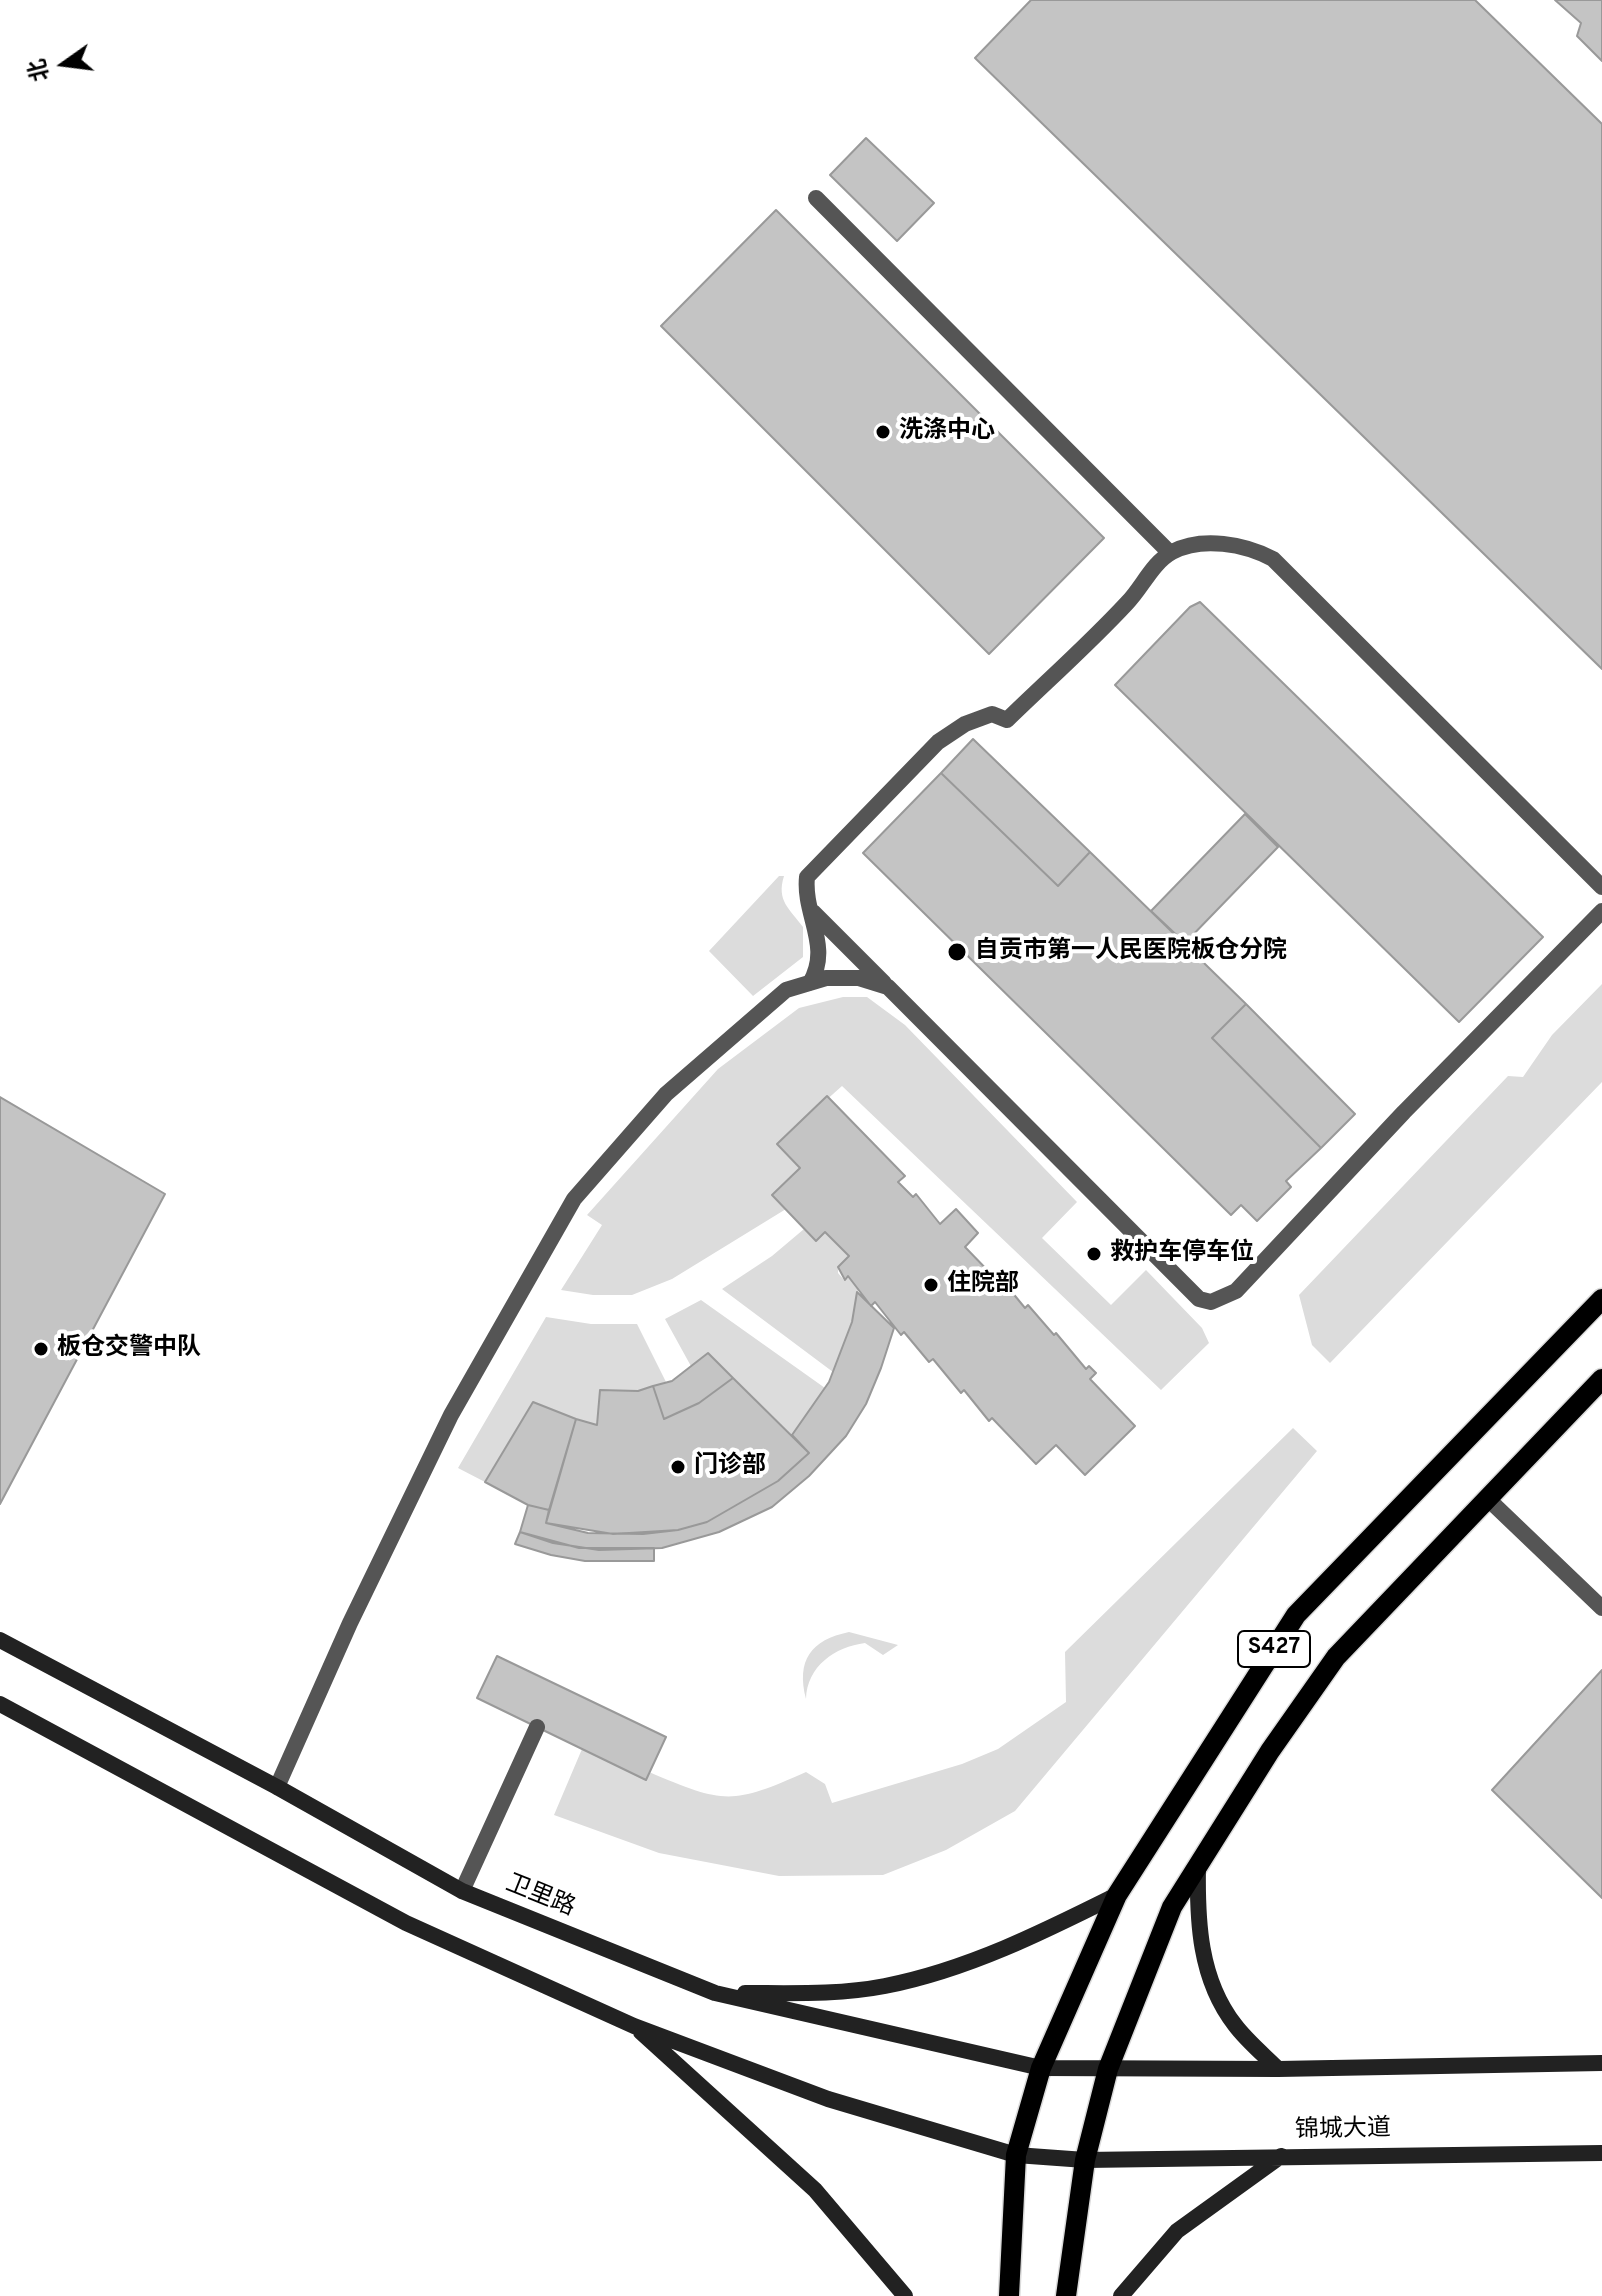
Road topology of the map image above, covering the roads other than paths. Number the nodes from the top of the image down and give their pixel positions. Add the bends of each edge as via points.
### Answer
1 (816, 198) dead end
2 (1170, 553) junction
3 (1602, 887) edge
4 (808, 906) junction
5 (1602, 911) edge
6 (810, 983) junction
7 (888, 987) junction
8 (1602, 1299) edge
9 (1602, 1379) edge
10 (1487, 1498) junction
11 (1602, 1608) edge
12 (0, 1640) edge
13 (0, 1704) edge
14 (537, 1727) dead end
15 (277, 1787) junction
16 (1198, 1865) junction
17 (462, 1891) junction
18 (1117, 1895) junction
19 (715, 1993) junction
20 (634, 2026) junction
21 (1602, 2063) edge
22 (1041, 2068) junction
23 (1108, 2069) junction
24 (1278, 2069) junction
25 (1602, 2153) edge
26 (1016, 2155) junction
27 (1281, 2156) junction
28 (1085, 2160) junction
29 (905, 2296) edge
30 (1009, 2296) edge
31 (1066, 2296) edge
32 (1121, 2296) edge

1 - 2 lane
2 - 3 lane via 1196,544 1232,545 1273,559
2 - 4 lane via 1129,602 1007,720 992,714 938,742 807,877
4 - 6 lane via 820,957
4 - 7 lane
5 - 7 lane via 1236,1291 1211,1302 1199,1299
6 - 7 lane via 859,978
6 - 15 lane via 786,990 706,1055 574,1199 451,1415
8 - 18 main road, S427 via 1296,1615
9 - 10 main road, S427
10 - 11 lane
10 - 16 main road, S427 via 1336,1657
12 - 15 main road, 卫里路
13 - 20 main road via 406,1923
14 - 17 lane
15 - 17 main road, 卫里路
16 - 23 main road, S427 via 1172,1907
16 - 24 main road via 1196,1923 1210,1978 1234,2024
17 - 19 main road, 卫里路
18 - 19 main road via 1018,1944 908,1981 814,1993
18 - 22 main road, S427
19 - 22 main road, 卫里路
20 - 26 main road via 828,2099
20 - 29 main road via 815,2190
21 - 24 main road
22 - 23 main road, 卫里路
22 - 26 main road, S427
23 - 24 main road
23 - 28 main road, S427
25 - 27 main road, 锦城大道
26 - 28 main road
26 - 30 main road, S427
27 - 28 main road, 锦城大道
27 - 32 main road via 1177,2231
28 - 31 main road, S427

